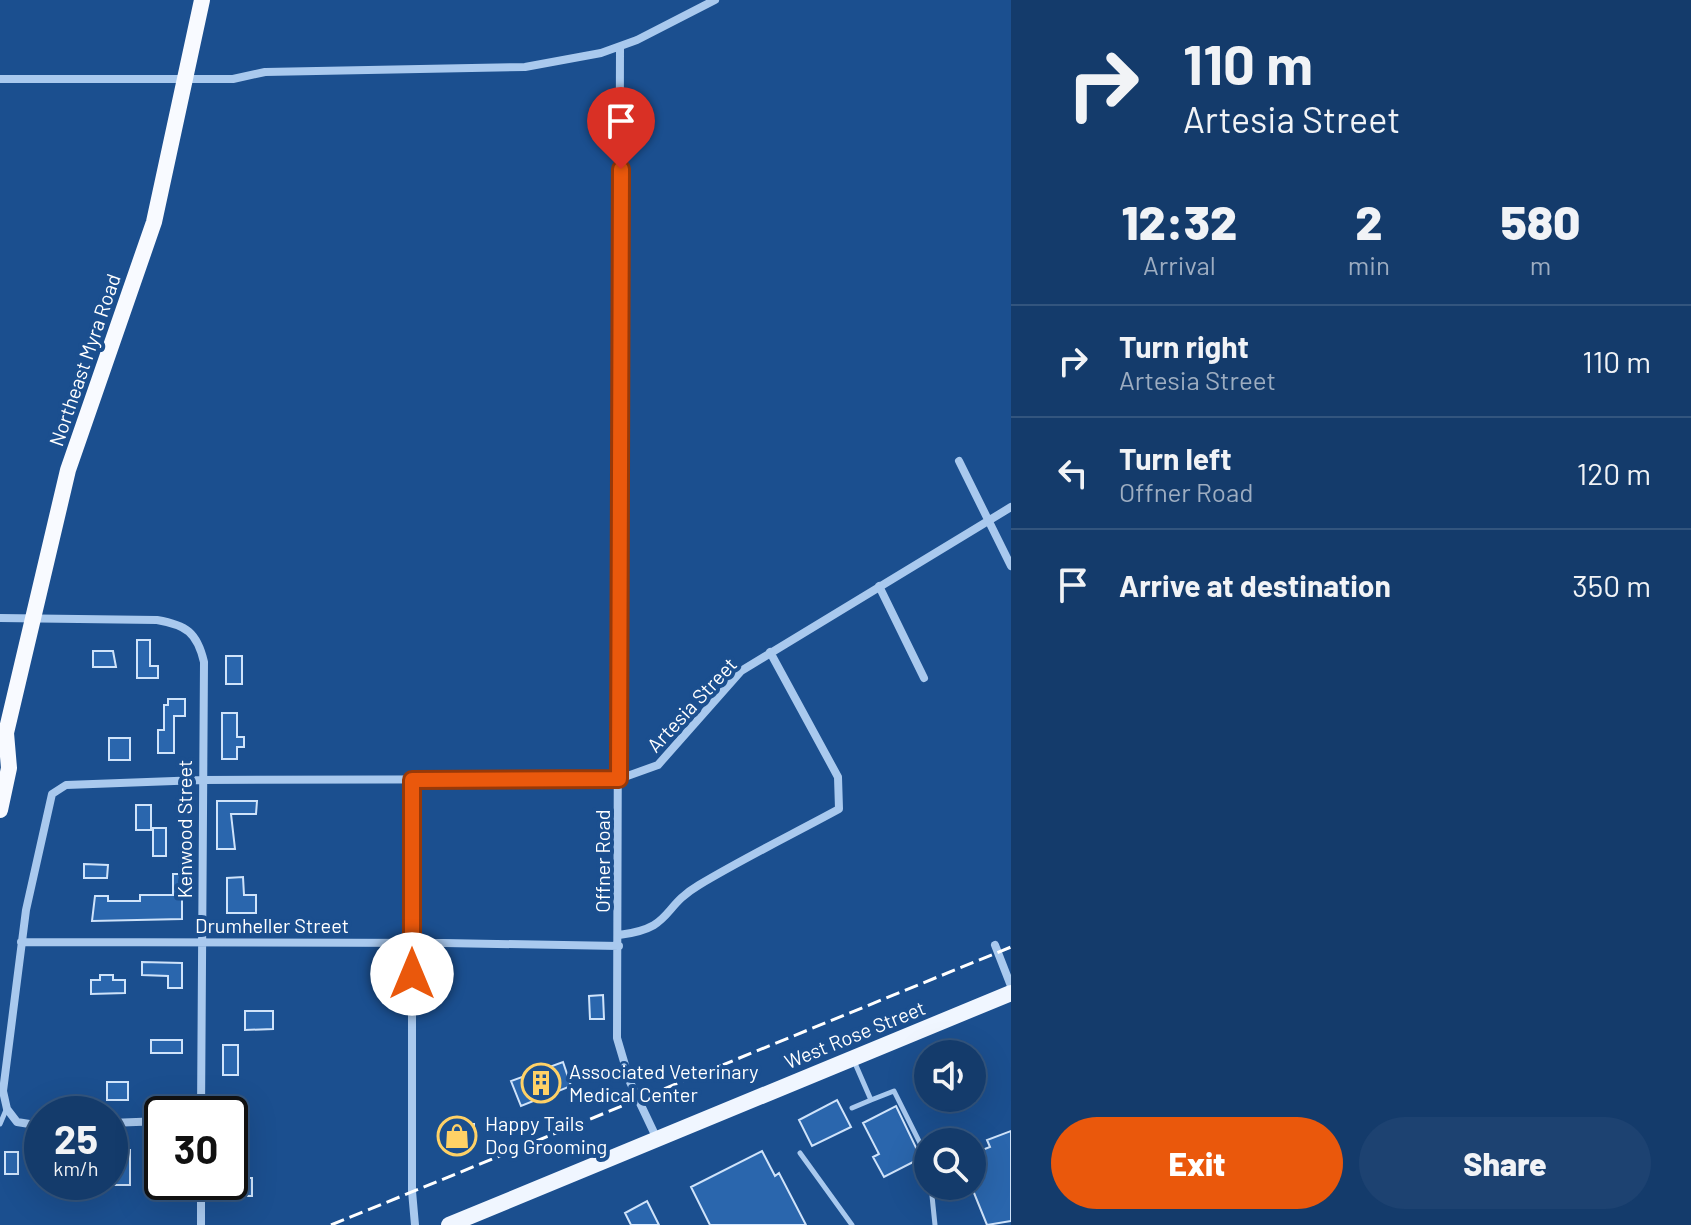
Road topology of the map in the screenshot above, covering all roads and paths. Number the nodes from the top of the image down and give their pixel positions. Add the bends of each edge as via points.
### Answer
1 (202, 0) edge
2 (715, 0) edge
3 (620, 47) junction
4 (0, 79) edge
5 (185, 79) junction
6 (959, 461) dead end
7 (1011, 507) edge
8 (988, 520) junction
9 (1011, 566) edge
10 (879, 586) junction
11 (0, 618) edge
12 (34, 618) junction
13 (770, 652) junction
14 (924, 678) dead end
15 (3, 738) edge
16 (619, 779) junction
17 (201, 780) junction
18 (412, 780) junction
19 (0, 810) edge
20 (619, 935) junction
21 (21, 942) junction
22 (201, 942) junction
23 (412, 943) junction
24 (995, 945) dead end
25 (619, 946) junction
26 (1011, 986) edge
27 (1011, 993) edge
28 (853, 1058) junction
29 (201, 1096) edge
30 (871, 1100) junction
31 (852, 1108) dead end
32 (7, 1109) junction
33 (24, 1123) edge
34 (0, 1124) edge
35 (914, 1131) edge
36 (657, 1139) junction
37 (800, 1153) dead end
38 (201, 1200) edge
39 (932, 1200) edge
40 (201, 1225) edge
41 (415, 1225) edge
42 (449, 1225) edge
43 (852, 1225) edge
44 (935, 1225) edge

1 - 5 highway, Northeast Myra Road
2 - 3 street
3 - 5 street via 515,68 265,72 233,79
3 - 16 street, Offner Road
4 - 5 street
5 - 12 highway, Northeast Myra Road via 154,222 68,470
6 - 8 street
7 - 8 street, Artesia Street
8 - 9 street
8 - 10 street, Artesia Street
10 - 13 street, Artesia Street
10 - 14 street
11 - 12 street
12 - 15 highway, Northeast Myra Road
12 - 17 street, Kenwood Street via 157,620 180,624 199,641 204,662
13 - 16 street, Artesia Street via 741,671 658,765
13 - 20 street via 838,777 839,809 696,886 646,931
15 - 19 highway, Northeast Myra Road via 9,768
16 - 18 street, Artesia Street
16 - 20 street, Offner Road
17 - 18 street, Artesia Street
17 - 21 street, Artesia Street via 66,785 52,794
17 - 22 street, Kenwood Street
18 - 23 street
20 - 25 street, Offner Road
21 - 22 street, Drumheller Street
21 - 32 street via 3,1091
22 - 23 street, Drumheller Street
22 - 29 street, Kenwood Street
23 - 25 street, Drumheller Street
23 - 41 street
24 - 26 street
25 - 36 street, Offner Road via 617,1038 630,1082
27 - 28 main road, West Rose Street
28 - 30 lane
28 - 36 main road, West Rose Street
30 - 31 lane
30 - 35 lane via 894,1091
32 - 33 street
32 - 34 lane
36 - 42 main road, West Rose Street
37 - 43 lane
38 - 40 street
39 - 44 lane

